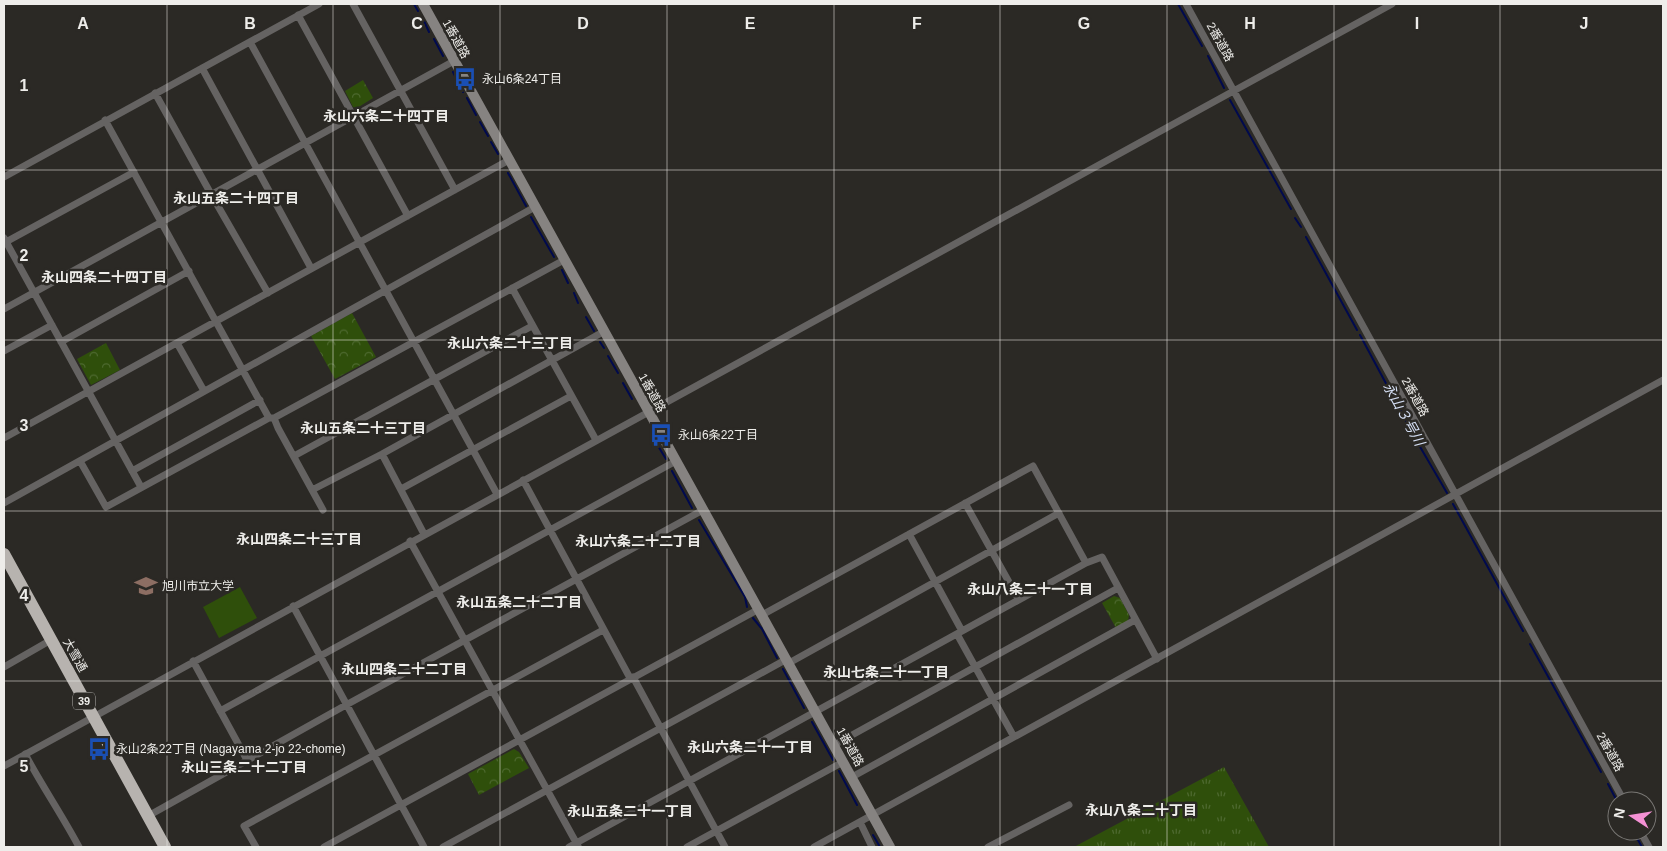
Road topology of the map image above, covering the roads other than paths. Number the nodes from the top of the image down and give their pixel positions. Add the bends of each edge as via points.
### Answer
1 (318, 4) edge
2 (353, 4) edge
3 (423, 4) edge
4 (1186, 4) edge
5 (1392, 4) edge
6 (298, 15) junction
7 (250, 42) junction
8 (454, 61) junction
9 (202, 68) junction
10 (401, 90) junction
11 (1234, 91) junction
12 (156, 93) junction
13 (353, 116) junction
14 (105, 120) junction
15 (305, 142) junction
16 (509, 160) junction
17 (257, 169) junction
18 (134, 172) junction
19 (4, 177) edge
20 (455, 190) junction
21 (211, 194) junction
22 (535, 207) junction
23 (408, 216) junction
24 (161, 222) junction
25 (4, 241) edge
26 (359, 242) junction
27 (564, 260) junction
28 (311, 268) junction
29 (189, 272) junction
30 (512, 288) junction
31 (385, 290) junction
32 (34, 292) junction
33 (268, 293) junction
34 (4, 309) edge
35 (216, 321) junction
36 (52, 325) junction
37 (532, 326) junction
38 (604, 332) junction
39 (61, 342) junction
40 (177, 342) junction
41 (413, 342) junction
42 (4, 351) edge
43 (552, 360) junction
44 (243, 370) junction
45 (433, 378) junction
46 (1663, 380) edge
47 (88, 391) junction
48 (204, 391) junction
49 (571, 396) junction
50 (260, 400) junction
51 (648, 411) junction
52 (453, 414) junction
53 (272, 418) junction
54 (4, 438) edge
55 (596, 440) junction
56 (116, 441) junction
57 (472, 449) junction
58 (382, 454) junction
59 (294, 456) junction
60 (80, 461) junction
61 (676, 461) junction
62 (132, 471) junction
63 (523, 480) junction
64 (141, 487) junction
65 (401, 489) junction
66 (312, 490) junction
67 (497, 494) junction
68 (1456, 495) junction
69 (4, 503) edge
70 (965, 503) junction
71 (323, 510) dead end
72 (703, 510) junction
73 (1059, 513) junction
74 (551, 529) junction
75 (424, 534) junction
76 (910, 534) junction
77 (410, 541) junction
78 (992, 551) junction
79 (6, 562) edge
80 (1086, 562) junction
81 (577, 578) junction
82 (935, 582) junction
83 (1118, 588) junction
84 (438, 591) junction
85 (1019, 600) junction
86 (293, 606) junction
87 (760, 612) junction
88 (1135, 620) junction
89 (603, 630) junction
90 (960, 633) junction
91 (51, 640) junction
92 (464, 640) junction
93 (319, 656) junction
94 (1157, 659) junction
95 (193, 661) junction
96 (788, 661) junction
97 (4, 666) edge
98 (975, 667) junction
99 (631, 678) junction
100 (492, 691) junction
101 (993, 699) junction
102 (346, 705) junction
103 (220, 711) junction
104 (816, 712) junction
105 (94, 717) junction
106 (660, 728) junction
107 (1014, 737) junction
108 (519, 740) junction
109 (834, 745) junction
110 (25, 754) junction
111 (374, 756) junction
112 (246, 760) junction
113 (843, 762) junction
114 (4, 766) edge
115 (852, 777) junction
116 (689, 781) junction
117 (547, 790) junction
118 (1619, 791) edge
119 (401, 805) junction
120 (1069, 805) dead end
121 (148, 816) junction
122 (872, 816) junction
123 (860, 822) junction
124 (716, 831) junction
125 (575, 846) edge
126 (80, 847) edge
127 (165, 847) edge
128 (256, 847) edge
129 (324, 847) edge
130 (424, 847) edge
131 (443, 847) edge
132 (687, 847) edge
133 (725, 847) edge
134 (814, 847) edge
135 (872, 847) edge
136 (890, 847) edge
137 (988, 847) edge

1 - 6 street
2 - 10 street
3 - 8 street, 1番道路
4 - 11 street, 2番道路
5 - 11 street
6 - 7 street
6 - 13 street
7 - 9 street
7 - 15 street
8 - 10 street
8 - 16 street, 1番道路
9 - 12 street
9 - 17 street
10 - 13 street
10 - 20 street
11 - 51 street
11 - 68 street, 2番道路
12 - 14 street
12 - 21 street
13 - 15 street
13 - 23 street
14 - 18 street
14 - 19 street
15 - 17 street
15 - 26 street
16 - 20 street
16 - 22 street, 1番道路
17 - 21 street
17 - 28 street
18 - 24 street
18 - 25 street
20 - 23 street
21 - 24 street
21 - 33 street
22 - 27 street, 1番道路
22 - 31 street
23 - 26 street
24 - 29 street
24 - 32 street
25 - 32 street
26 - 28 street
26 - 31 street
27 - 30 street
27 - 38 street, 1番道路
28 - 33 street
29 - 35 street
29 - 39 street
30 - 37 street
30 - 41 street
31 - 41 street
31 - 44 street
32 - 34 street
32 - 36 street
33 - 35 street
35 - 40 street
35 - 44 street
36 - 39 street
36 - 42 street
37 - 43 street
37 - 45 street
38 - 43 street
38 - 51 street, 1番道路
39 - 47 street
40 - 47 street
40 - 48 street
41 - 45 street
41 - 53 street
43 - 49 street
43 - 52 street
44 - 48 street
44 - 50 street
45 - 52 street
45 - 59 street
46 - 68 street
47 - 54 street
47 - 56 street
48 - 56 street
49 - 55 street
49 - 57 street
50 - 53 street
50 - 62 street
51 - 55 street
51 - 61 street, 1番道路
52 - 57 street
52 - 58 street
53 - 59 street
53 - 64 street
55 - 63 street
56 - 60 street
56 - 62 street
57 - 65 street
57 - 67 street
58 - 65 street
58 - 66 street
59 - 66 street
60 - 64 street via 106,507
60 - 69 street
61 - 72 street, 1番道路
61 - 74 street
62 - 64 street
63 - 67 street
63 - 74 street
65 - 75 street
66 - 71 street
67 - 75 street
68 - 94 street
68 - 118 street, 2番道路
70 - 73 street via 1033,466
70 - 76 street
70 - 78 street
72 - 81 street
72 - 87 street, 1番道路
73 - 78 street
73 - 80 street
74 - 81 street
74 - 84 street
75 - 77 street
76 - 82 street
76 - 87 street
77 - 84 street
77 - 86 street
78 - 82 street
78 - 85 street
79 - 91 highway, 大雪通 / 39
80 - 83 street via 1102,557
80 - 85 street
81 - 89 street
81 - 92 street
82 - 90 street
82 - 96 street
83 - 88 street
83 - 98 street
84 - 92 street
84 - 93 street
85 - 90 street
86 - 93 street
86 - 95 street
87 - 96 street, 1番道路
87 - 99 street
88 - 94 street
88 - 101 street
89 - 99 street
89 - 100 street
90 - 98 street
90 - 104 street
91 - 97 street
91 - 105 highway, 大雪通 / 39
92 - 100 street
92 - 102 street
93 - 102 street
93 - 103 street
94 - 107 street
95 - 103 street
95 - 105 street
96 - 104 street, 1番道路
96 - 106 street
98 - 101 street
98 - 109 street
99 - 106 street
99 - 108 street
100 - 108 street
100 - 111 street
101 - 107 street
101 - 115 street
102 - 111 street
102 - 112 street
103 - 112 street
104 - 109 street, 1番道路
104 - 116 street
105 - 110 street
105 - 121 highway, 大雪通 / 39
106 - 116 street
106 - 117 street
107 - 122 street
108 - 117 street
108 - 119 street
109 - 113 street, 1番道路
110 - 114 street
110 - 126 street
111 - 119 street
111 - 128 street via 244,826
112 - 121 street
113 - 115 street, 1番道路
113 - 124 street
115 - 122 street, 1番道路
116 - 124 street
116 - 125 street
117 - 125 street
117 - 131 street
119 - 129 street
119 - 130 street
120 - 137 street
121 - 127 highway, 大雪通 / 39
122 - 123 street
122 - 136 street, 1番道路
123 - 134 street
123 - 135 street
124 - 132 street
124 - 133 street

